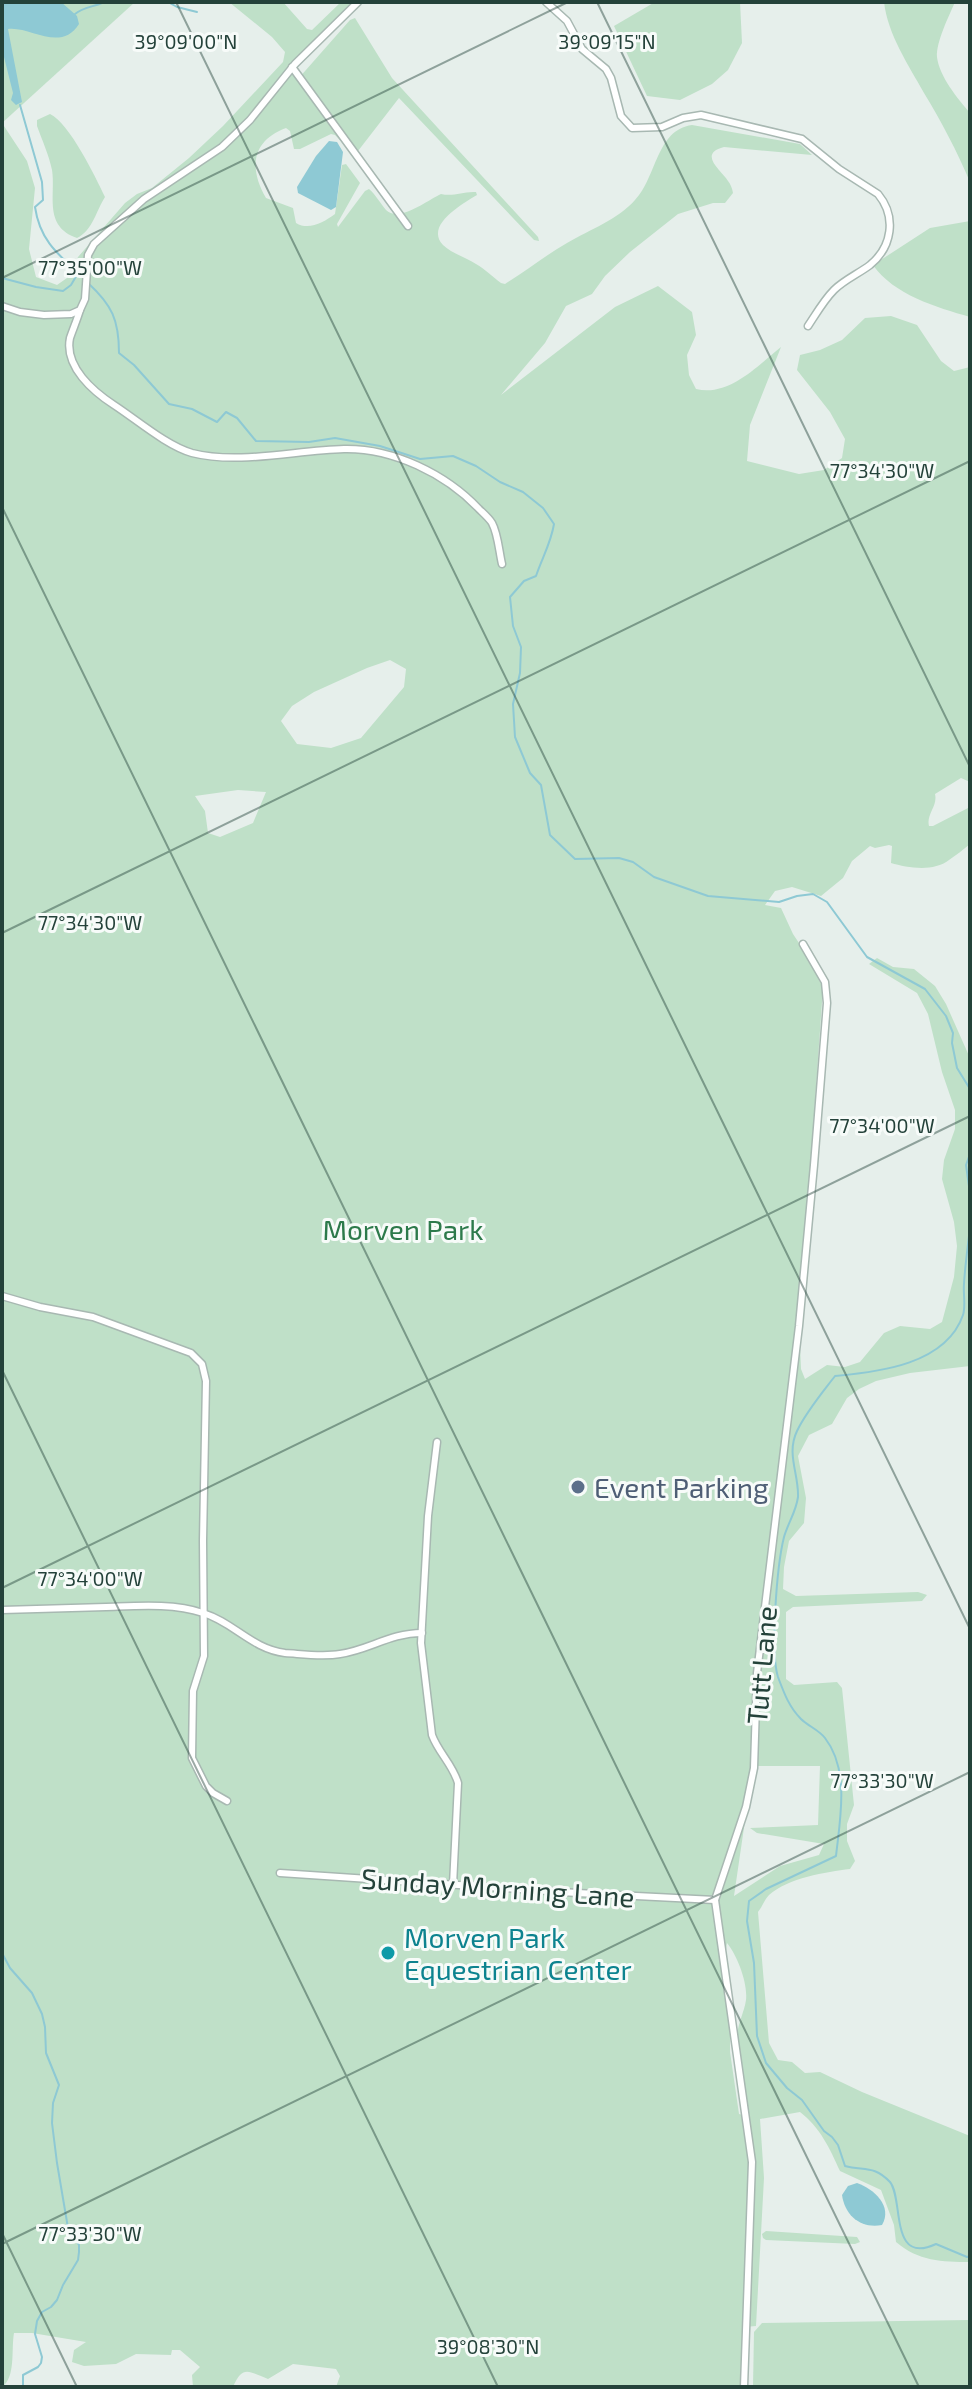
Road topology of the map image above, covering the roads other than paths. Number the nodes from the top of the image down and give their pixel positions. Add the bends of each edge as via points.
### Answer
1 (358, 2) edge
2 (546, 2) edge
3 (292, 67) junction
4 (408, 226) dead end
5 (2, 306) edge
6 (80, 310) junction
7 (808, 326) dead end
8 (502, 564) dead end
9 (803, 944) dead end
10 (2, 1296) edge
11 (437, 1442) dead end
12 (2, 1610) edge
13 (203, 1613) junction
14 (422, 1633) junction
15 (227, 1801) dead end
16 (280, 1873) dead end
17 (453, 1885) junction
18 (715, 1900) junction
19 (744, 2387) edge

1 - 3 street
2 - 7 street via 567,21 582,49 606,69 621,116 632,128 662,127 701,115 802,139 878,194 890,219 883,250 833,290
3 - 4 street
3 - 6 street via 222,147 144,199 94,244
5 - 6 street via 44,315
6 - 8 street via 69,349 78,371 110,403 169,442 219,456 352,449 391,456 465,495 491,522
9 - 18 street, Tutt Lane via 825,982 827,1003 814,1165 757,1673 754,1768
10 - 13 street via 93,1317 191,1353 202,1364
11 - 14 street
12 - 13 street via 147,1606
13 - 14 street via 284,1653 340,1654 392,1636
13 - 15 street via 204,1656 193,1691 192,1758 206,1786
14 - 17 street via 432,1735 458,1783
16 - 17 street, Sunday Morning Lane
17 - 18 street, Sunday Morning Lane
18 - 19 street, Tutt Lane via 752,2162

